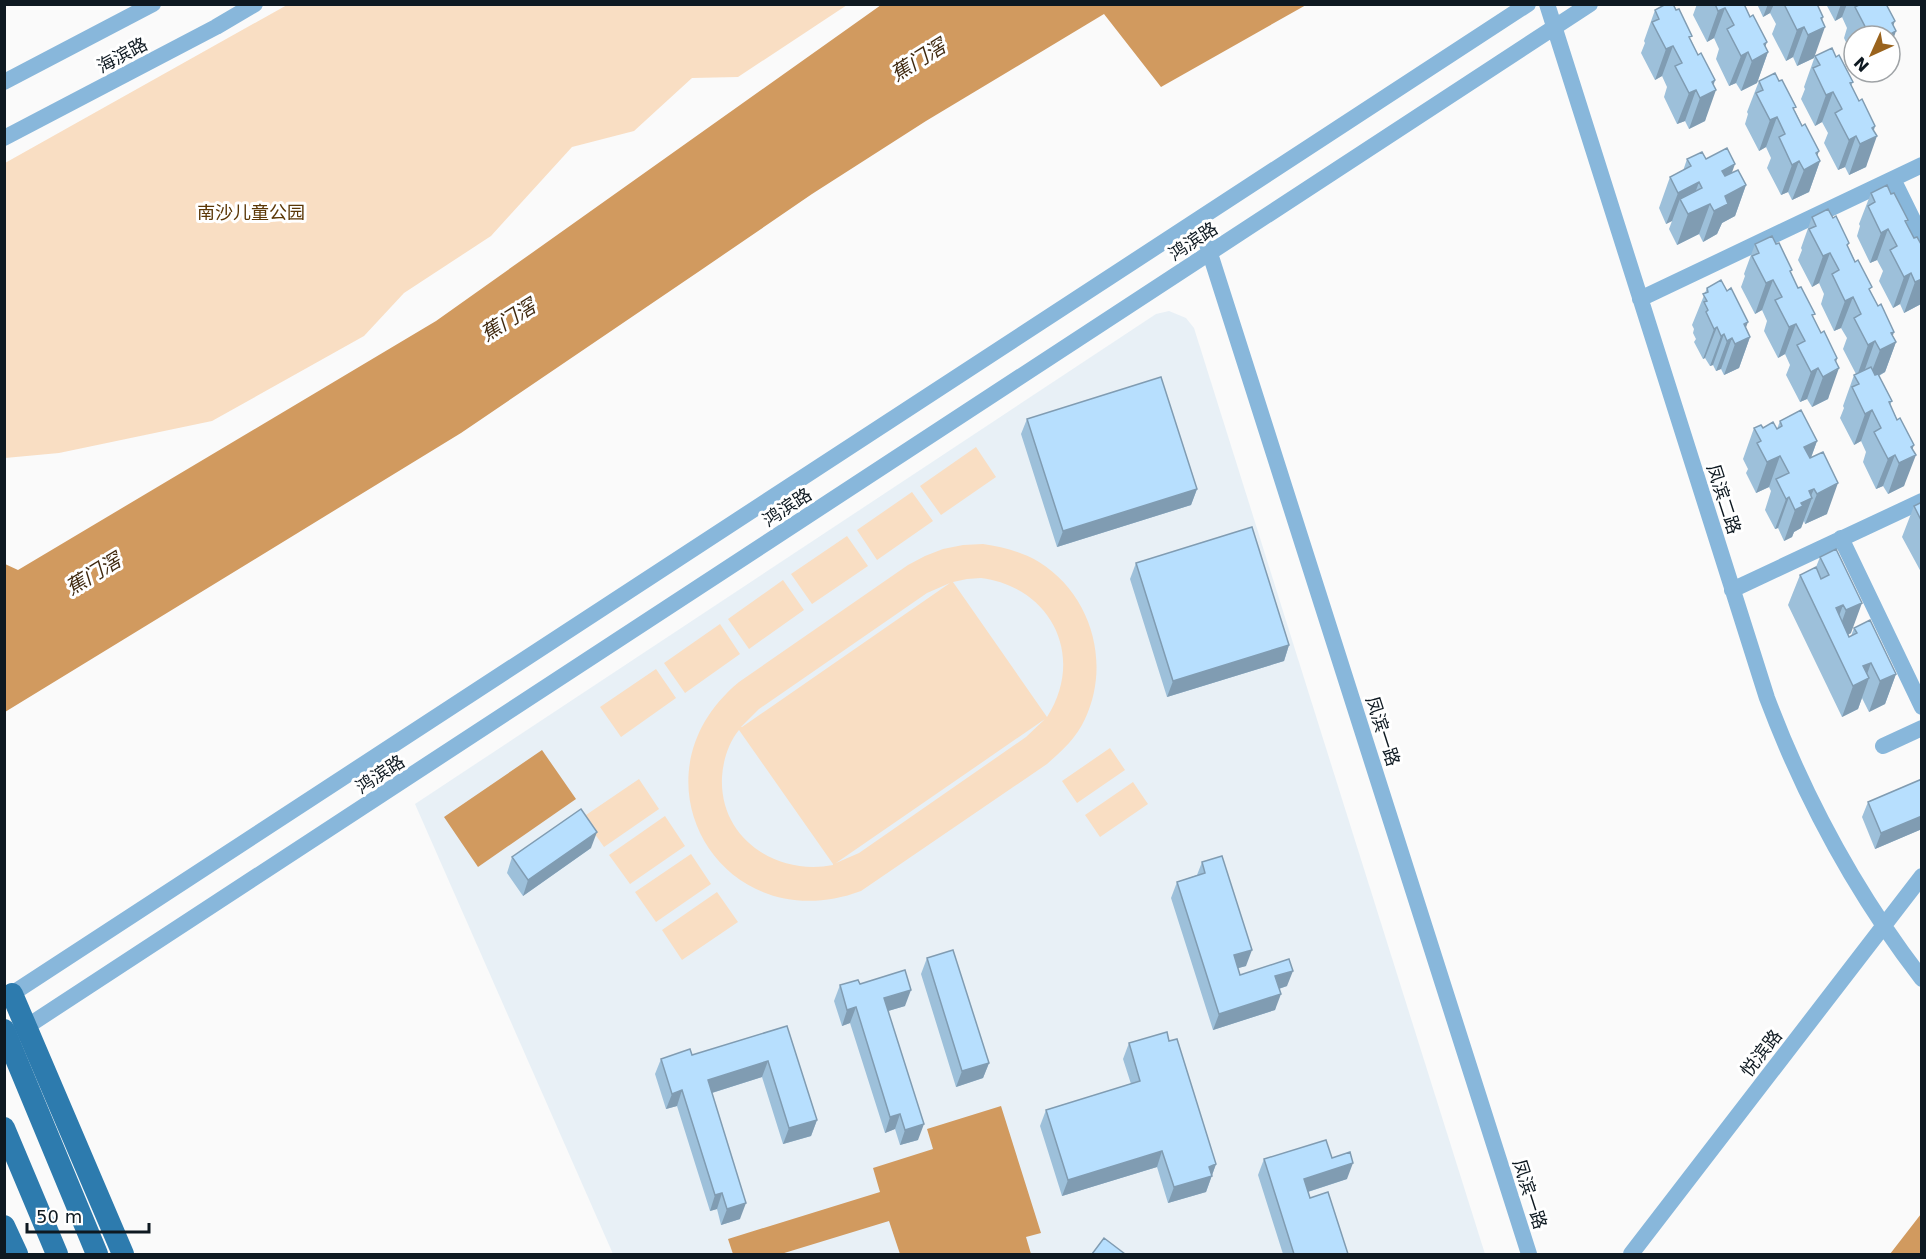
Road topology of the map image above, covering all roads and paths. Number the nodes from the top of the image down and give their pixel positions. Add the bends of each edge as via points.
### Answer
1 (153, 4) edge
2 (255, 4) edge
3 (1528, 4) edge
4 (1547, 4) edge
5 (1590, 4) edge
6 (1554, 27) junction
7 (4, 82) edge
8 (4, 138) edge
9 (1922, 165) edge
10 (1893, 179) junction
11 (1199, 219) junction
12 (1922, 238) edge
13 (1210, 253) junction
14 (1640, 299) junction
15 (1922, 501) edge
16 (1841, 538) junction
17 (1732, 590) junction
18 (1916, 680) edge
19 (1922, 707) edge
20 (1922, 728) edge
21 (1883, 746) dead end
22 (1922, 876) edge
23 (1883, 926) junction
24 (1922, 980) edge
25 (8, 996) edge
26 (27, 1026) junction
27 (4, 1030) edge
28 (4, 1042) edge
29 (4, 1128) edge
30 (4, 1226) edge
31 (17, 1254) edge
32 (57, 1254) edge
33 (97, 1254) edge
34 (123, 1254) edge
35 (1529, 1254) edge
36 (1631, 1254) edge

1 - 7 street, 海滨路
2 - 8 street, 海滨路
3 - 11 street, 鸿滨路
4 - 6 street, 凤滨二路
5 - 6 street, 鸿滨路
6 - 13 street, 鸿滨路
6 - 14 street, 凤滨二路
9 - 10 street
10 - 12 street
10 - 14 street
11 - 13 street, 凤滨一路
11 - 25 street, 鸿滨路
13 - 26 street, 鸿滨路
13 - 35 street, 凤滨一路
14 - 17 street, 凤滨二路
15 - 16 street
16 - 17 street
16 - 18 street
17 - 23 street, 凤滨二路 via 1767,698 1799,777 1838,854
18 - 19 street
20 - 21 street
22 - 23 street, 悦滨路
23 - 24 street, 凤滨二路
23 - 36 street, 悦滨路
25 - 26 main road
26 - 28 street, 鸿滨路
26 - 34 main road
27 - 33 main road, bridge
29 - 32 main road
30 - 31 main road

